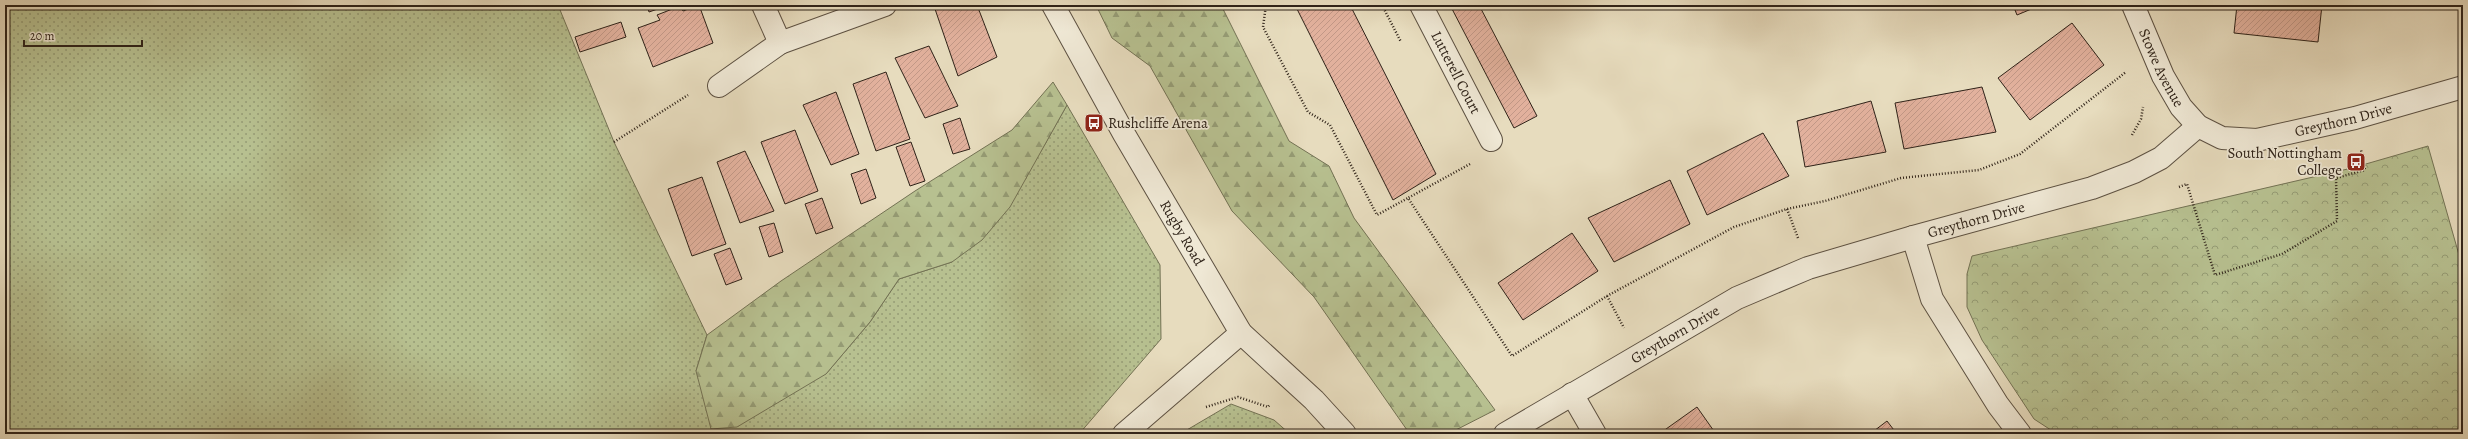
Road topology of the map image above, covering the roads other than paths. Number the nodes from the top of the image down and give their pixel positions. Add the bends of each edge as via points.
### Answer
1 (763, 5) edge
2 (885, 5) edge
3 (1053, 5) edge
4 (1421, 5) edge
5 (2133, 5) edge
6 (780, 43) junction
7 (719, 86) road end
8 (2463, 87) edge
9 (2198, 126) junction
10 (1491, 140) road end
11 (1913, 237) junction
12 (1241, 333) junction
13 (1572, 394) junction
14 (1124, 434) edge
15 (1345, 434) edge
16 (1505, 434) edge
17 (1595, 434) edge
18 (2020, 434) edge

1 - 6 street
2 - 6 street
3 - 12 street, Rugby Road via 1124,134
4 - 10 street, Lutterell Court
5 - 9 street, Stowe Avenue via 2163,76 2181,107
6 - 7 street
8 - 9 street, Greythorn Drive via 2355,118 2246,141 2222,138
9 - 11 street, Greythorn Drive via 2161,158 2134,172 2092,188
11 - 13 street, Greythorn Drive via 1808,268 1737,298
11 - 18 street via 1932,299 1998,405
12 - 14 street
12 - 15 street, Rugby Road
13 - 16 street, Greythorn Drive
13 - 17 street

